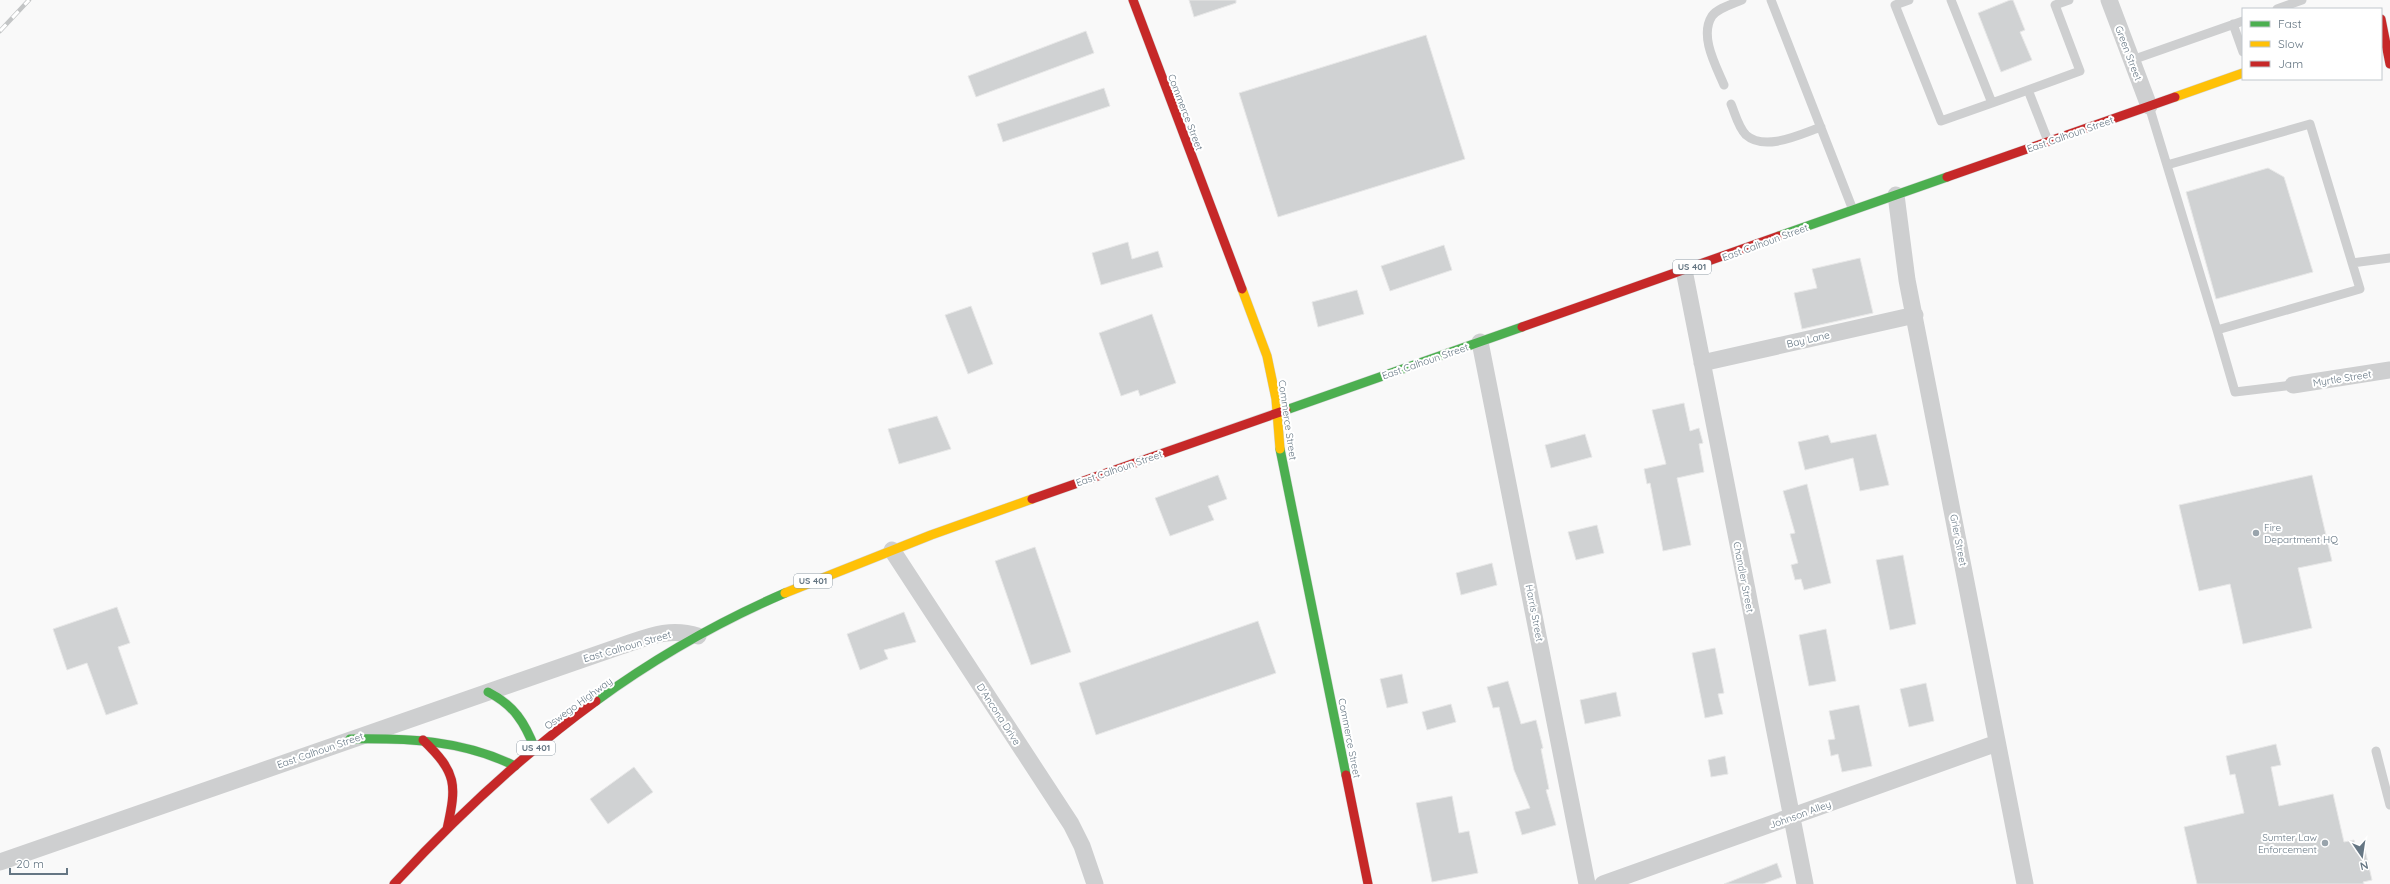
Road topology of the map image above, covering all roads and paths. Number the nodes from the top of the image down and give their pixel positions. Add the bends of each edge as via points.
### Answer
1 (1133, 0) edge
2 (1742, 0) edge
3 (1771, 0) edge
4 (1909, 0) edge
5 (1951, 0) edge
6 (2069, 0) edge
7 (2109, 0) edge
8 (2302, 0) edge
9 (2054, 2) edge
10 (2278, 8) edge
11 (2242, 21) edge
12 (2384, 22) edge
13 (2233, 24) junction
14 (2242, 49) edge
15 (2132, 60) junction
16 (2390, 64) edge
17 (2242, 73) edge
18 (1724, 85) dead end
19 (2028, 90) junction
20 (1992, 103) junction
21 (1731, 104) dead end
22 (2149, 106) junction
23 (1821, 127) junction
24 (2048, 141) junction
25 (2167, 165) junction
26 (1896, 195) junction
27 (1853, 210) junction
28 (2390, 258) edge
29 (2352, 263) junction
30 (1684, 270) junction
31 (1915, 315) junction
32 (2217, 330) junction
33 (1480, 342) junction
34 (1702, 363) junction
35 (2390, 370) edge
36 (2293, 385) joint
37 (1277, 413) junction
38 (892, 550) junction
39 (698, 636) junction
40 (488, 692) junction
41 (350, 739) junction
42 (423, 740) junction
43 (1997, 743) junction
44 (535, 749) junction
45 (2376, 751) dead end
46 (515, 766) junction
47 (2390, 806) edge
48 (1792, 816) junction
49 (447, 829) junction
50 (0, 862) edge
51 (394, 884) edge
52 (1095, 884) edge
53 (1368, 884) edge
54 (1587, 884) edge
55 (1603, 884) edge
56 (1805, 884) edge
57 (2025, 884) edge

1 - 37 main road, Commerce Street via 1267,356
2 - 18 lane via 1713,16 1708,28 1710,52
3 - 23 lane
4 - 20 lane via 1895,5 1941,120
5 - 20 lane
6 - 9 lane
7 - 15 street, Green Street
8 - 10 lane
9 - 19 lane via 2080,71
11 - 13 lane
12 - 16 main road
13 - 14 lane
13 - 15 lane
15 - 22 street, Green Street
17 - 22 main road, East Calhoun Street / US 401
19 - 20 lane
19 - 24 lane
21 - 23 lane via 1745,134 1755,141 1782,140
22 - 24 main road, East Calhoun Street / US 401
22 - 25 lane
23 - 27 lane
24 - 26 main road, East Calhoun Street / US 401
25 - 29 lane via 2310,124
25 - 32 lane
26 - 27 main road, East Calhoun Street / US 401
26 - 31 street, Grier Street via 1907,280
27 - 30 main road, East Calhoun Street / US 401
28 - 29 lane
29 - 32 lane via 2360,289
30 - 33 main road, East Calhoun Street / US 401
30 - 34 street, Chandler Street
31 - 34 street, Bay Lane
31 - 43 street, Grier Street
32 - 36 lane via 2235,392
33 - 37 main road, East Calhoun Street / US 401
33 - 54 street, Harris Street
34 - 48 street, Chandler Street
35 - 36 street, Myrtle Street
37 - 38 main road, East Calhoun Street / US 401
37 - 53 main road, Commerce Street via 1278,437
38 - 39 main road, East Calhoun Street / US 401 via 824,576
38 - 52 street, D'Ancona Drive via 1070,824 1082,846
39 - 40 street, East Calhoun Street via 682,631 662,633 570,662
39 - 44 main road, Oswego Highway / US 401 via 591,706
40 - 41 street, East Calhoun Street
40 - 44 main road via 513,706
41 - 42 main road
41 - 50 street, East Calhoun Street
42 - 46 main road via 484,752
42 - 49 main road via 443,758 450,769 454,784 454,800
43 - 48 street, Johnson Alley
43 - 57 street, Grier Street
44 - 46 main road, Oswego Highway / US 401
45 - 47 lane
46 - 49 main road, Oswego Highway / US 401
48 - 55 street, Johnson Alley
48 - 56 street, Chandler Street
49 - 51 main road, Oswego Highway / US 401

